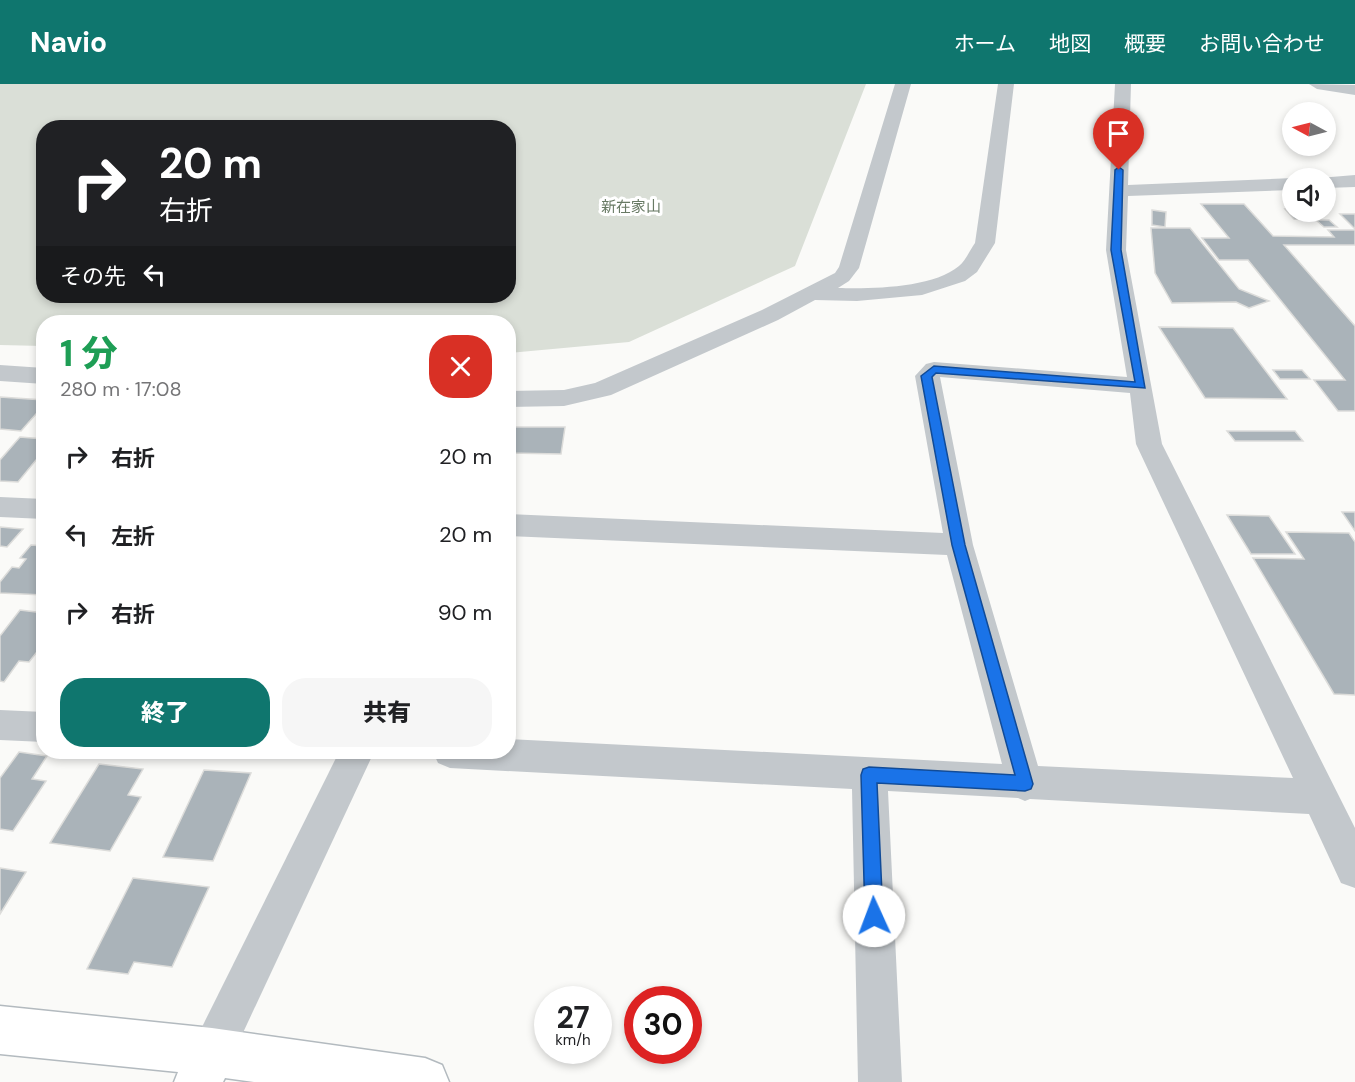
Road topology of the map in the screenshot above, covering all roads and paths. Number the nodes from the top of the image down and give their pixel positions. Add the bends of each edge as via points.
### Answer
1 (903, 84) edge
2 (1006, 84) edge
3 (1123, 84) edge
4 (1317, 84) edge
5 (1355, 90) edge
6 (1355, 181) edge
7 (1336, 182) edge
8 (1282, 184) edge
9 (1118, 191) junction
10 (812, 293) junction
11 (0, 374) edge
12 (36, 376) edge
13 (1142, 386) junction
14 (516, 399) edge
15 (0, 507) edge
16 (36, 509) edge
17 (516, 525) edge
18 (959, 545) junction
19 (0, 725) edge
20 (36, 727) edge
21 (516, 756) edge
22 (354, 759) edge
23 (869, 775) junction
24 (1025, 784) junction
25 (1319, 797) junction
26 (1355, 869) edge
27 (0, 1030) edge
28 (205, 1067) edge
29 (425, 1082) edge
30 (880, 1082) edge

1 - 10 street via 849,268 842,278
2 - 10 street via 985,243 970,268 958,277 922,289 857,295
3 - 9 street
4 - 5 street
6 - 7 street
8 - 9 street
9 - 13 street via 1116,250
10 - 14 street via 602,389 564,398
11 - 12 street
13 - 18 street via 934,369 927,376
13 - 25 street via 1149,444
15 - 16 street
17 - 18 street
18 - 24 street
19 - 20 street
21 - 23 street
22 - 28 street
23 - 24 street
23 - 30 street
24 - 25 street
25 - 26 street
27 - 28 street
28 - 29 street

